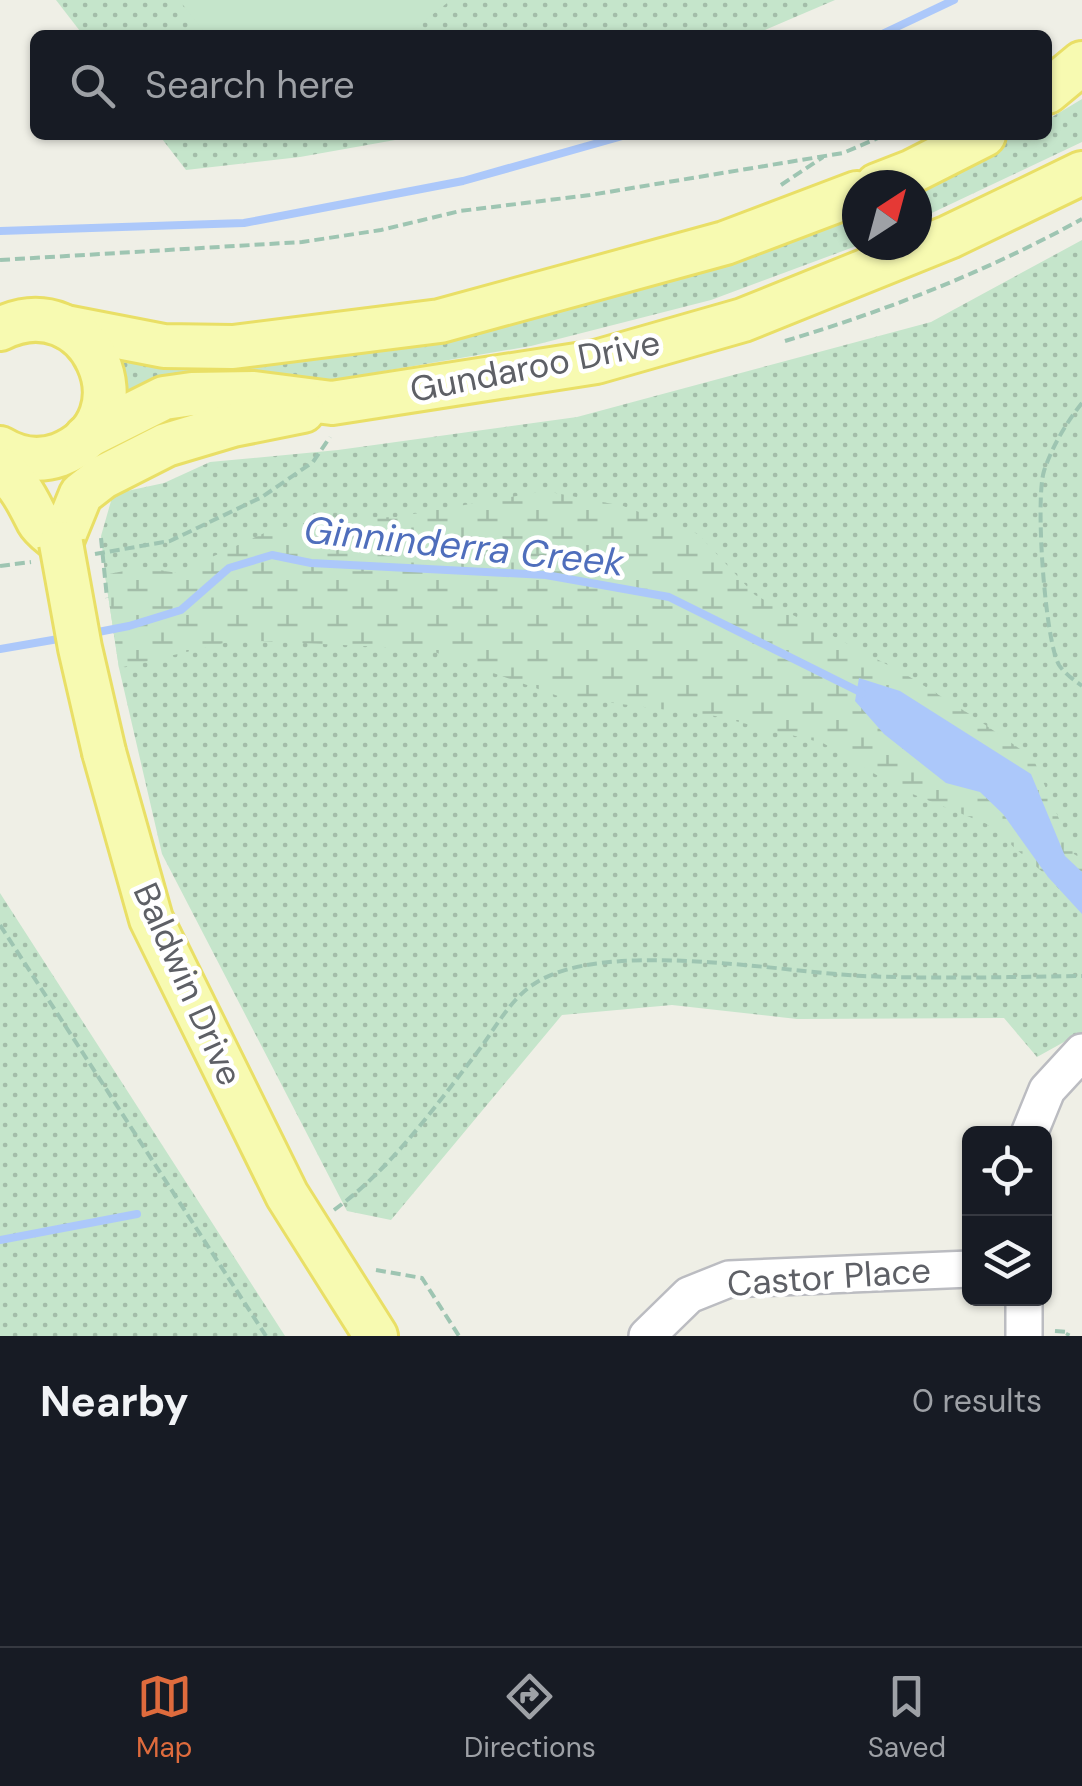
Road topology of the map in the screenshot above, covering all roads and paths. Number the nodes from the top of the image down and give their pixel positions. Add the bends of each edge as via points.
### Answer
1 (1082, 63) edge
2 (1082, 81) edge
3 (1052, 88) edge
4 (1052, 98) edge
5 (874, 140) edge
6 (974, 140) edge
7 (915, 170) edge
8 (1082, 173) edge
9 (842, 198) edge
10 (0, 260) edge
11 (66, 327) junction
12 (0, 330) edge
13 (1082, 403) edge
14 (332, 418) junction
15 (86, 438) junction
16 (0, 448) edge
17 (0, 469) edge
18 (60, 553) junction
19 (0, 566) edge
20 (1082, 686) edge
21 (0, 925) edge
22 (1082, 976) edge
23 (1082, 1052) edge
24 (1032, 1126) edge
25 (326, 1215) dead end
26 (362, 1268) dead end
27 (962, 1269) edge
28 (1024, 1306) edge
29 (266, 1336) edge
30 (376, 1336) edge
31 (459, 1336) edge
32 (647, 1336) edge
33 (1024, 1336) edge

1 - 3 main road
2 - 4 main road
5 - 10 path via 844,153 302,242
6 - 7 main road
8 - 14 main road, Gundaroo Drive via 948,237 743,320 596,362
9 - 11 main road, Gundaroo Drive via 725,243 440,321 232,347 164,346
11 - 12 main road, Gundaroo Drive via 34,320
11 - 15 main road via 94,352 104,377 101,414
13 - 20 path via 1054,447 1039,499 1055,656
14 - 15 main road, Gundaroo Drive via 254,392 192,394 164,398
14 - 18 path via 312,462 262,497 170,541
14 - 18 main road via 283,416 233,425 166,446 103,477 81,494
15 - 16 main road, Gundaroo Drive via 42,459
17 - 18 main road, Baldwin Drive via 13,478
18 - 19 path
18 - 30 main road, Baldwin Drive, bridge via 104,752 151,919 286,1195
21 - 29 path
22 - 25 path via 864,976 652,960 552,974 521,995 390,1158
23 - 24 street via 1047,1090
26 - 31 path via 422,1278
27 - 32 street, Castor Place via 729,1278 690,1294
28 - 33 street

